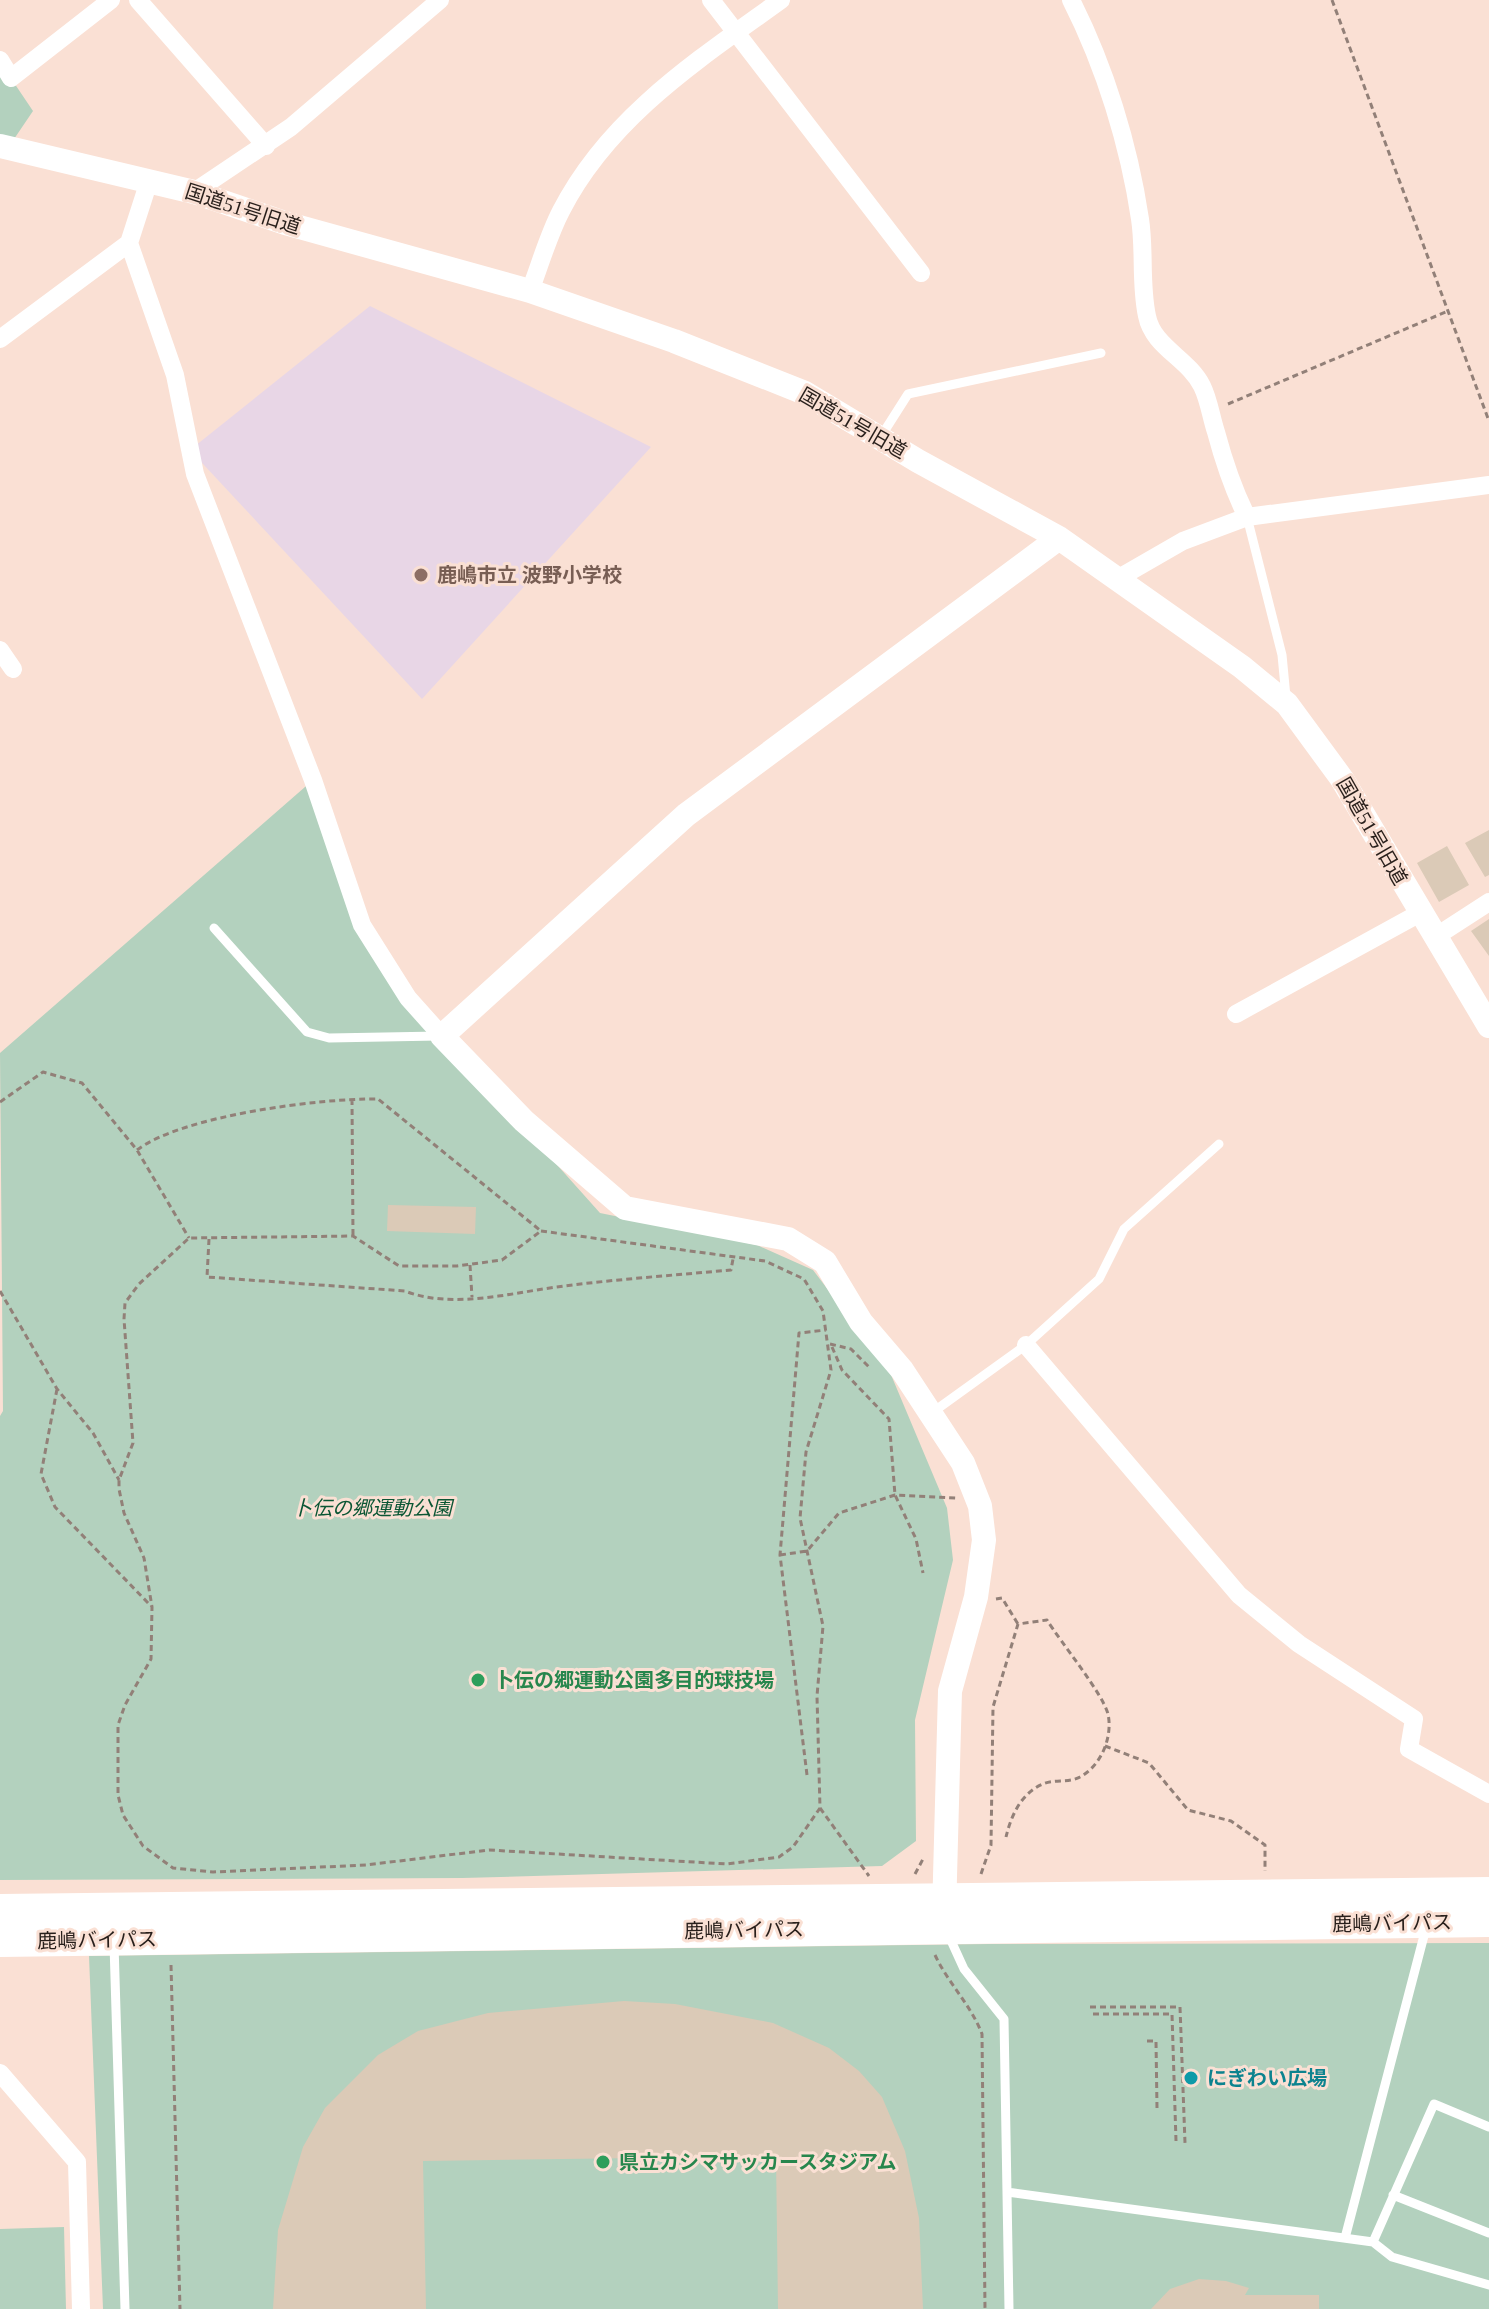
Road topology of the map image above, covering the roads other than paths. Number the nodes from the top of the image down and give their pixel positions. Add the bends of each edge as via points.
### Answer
1 (111, 0) edge
2 (138, 0) edge
3 (440, 0) edge
4 (711, 0) edge
5 (781, 0) edge
6 (1071, 0) edge
7 (738, 31) junction
8 (0, 60) edge
9 (0, 146) edge
10 (266, 146) junction
11 (149, 181) junction
12 (194, 192) junction
13 (129, 243) junction
14 (921, 273) dead end
15 (530, 291) junction
16 (0, 339) edge
17 (1101, 353) dead end
18 (880, 438) junction
19 (1489, 485) edge
20 (1247, 517) junction
21 (1059, 538) junction
22 (1117, 579) junction
23 (0, 650) edge
24 (13, 669) dead end
25 (1287, 704) junction
26 (1489, 902) edge
27 (1420, 913) junction
28 (214, 928) dead end
29 (1435, 937) junction
30 (1236, 1014) dead end
31 (1489, 1026) edge
32 (442, 1036) junction
33 (1219, 1144) dead end
34 (1026, 1345) junction
35 (932, 1412) junction
36 (1489, 1794) edge
37 (1489, 1893) edge
38 (115, 1908) junction
39 (0, 1910) edge
40 (1489, 1921) edge
41 (1428, 1923) junction
42 (940, 1925) junction
43 (114, 1940) junction
44 (0, 1941) edge
45 (0, 2073) edge
46 (1489, 2127) edge
47 (1007, 2192) junction
48 (1393, 2195) junction
49 (1489, 2233) edge
50 (1345, 2238) junction
51 (1373, 2242) junction
52 (1489, 2285) edge
53 (81, 2309) edge
54 (125, 2309) edge
55 (1009, 2309) edge

1 - 8 street via 11,78
2 - 10 street
3 - 10 street
4 - 7 street
5 - 7 street
6 - 20 street via 1089,35 1118,122 1141,221 1140,274 1147,319 1155,337 1192,369 1203,388 1231,485
7 - 14 street
7 - 15 street via 652,95 608,141 561,210
9 - 11 street, 国道51号旧道
10 - 12 street
11 - 12 street, 国道51号旧道
11 - 13 street
12 - 15 street, 国道51号旧道 via 285,223
13 - 16 street
13 - 32 street via 175,375 195,474 313,780 362,925 408,998
15 - 18 street, 国道51号旧道 via 805,393
17 - 18 lane via 908,394
18 - 21 street, 国道51号旧道
19 - 20 street
20 - 22 street via 1183,541
20 - 25 lane via 1282,655
21 - 22 street, 国道51号旧道
21 - 32 street via 686,815
22 - 25 street, 国道51号旧道
23 - 24 street
25 - 27 street, 国道51号旧道 via 1342,779
26 - 29 street
27 - 29 street, 国道51号旧道
27 - 30 street
28 - 32 lane via 307,1032 329,1038
29 - 31 street, 国道51号旧道
32 - 35 street via 524,1121 625,1208 788,1239 825,1262 861,1322
33 - 34 lane via 1124,1229 1099,1279
34 - 35 lane
34 - 36 street via 1239,1595 1299,1644 1414,1719 1409,1749
35 - 42 street via 963,1463 980,1506 984,1540 976,1597 950,1691
37 - 42 highway, 鹿嶋バイパス
38 - 39 highway, 鹿嶋バイパス
38 - 42 highway, 鹿嶋バイパス
38 - 43 lane
40 - 41 highway, 鹿嶋バイパス
41 - 42 highway, 鹿嶋バイパス
41 - 50 lane
42 - 43 highway, 鹿嶋バイパス
42 - 47 lane via 964,1969 1004,2019
43 - 44 highway, 鹿嶋バイパス
43 - 54 lane
45 - 53 street via 77,2162
46 - 48 lane via 1434,2104
47 - 50 lane
47 - 55 lane
48 - 49 lane
48 - 51 lane
50 - 51 lane
51 - 52 lane via 1392,2257

